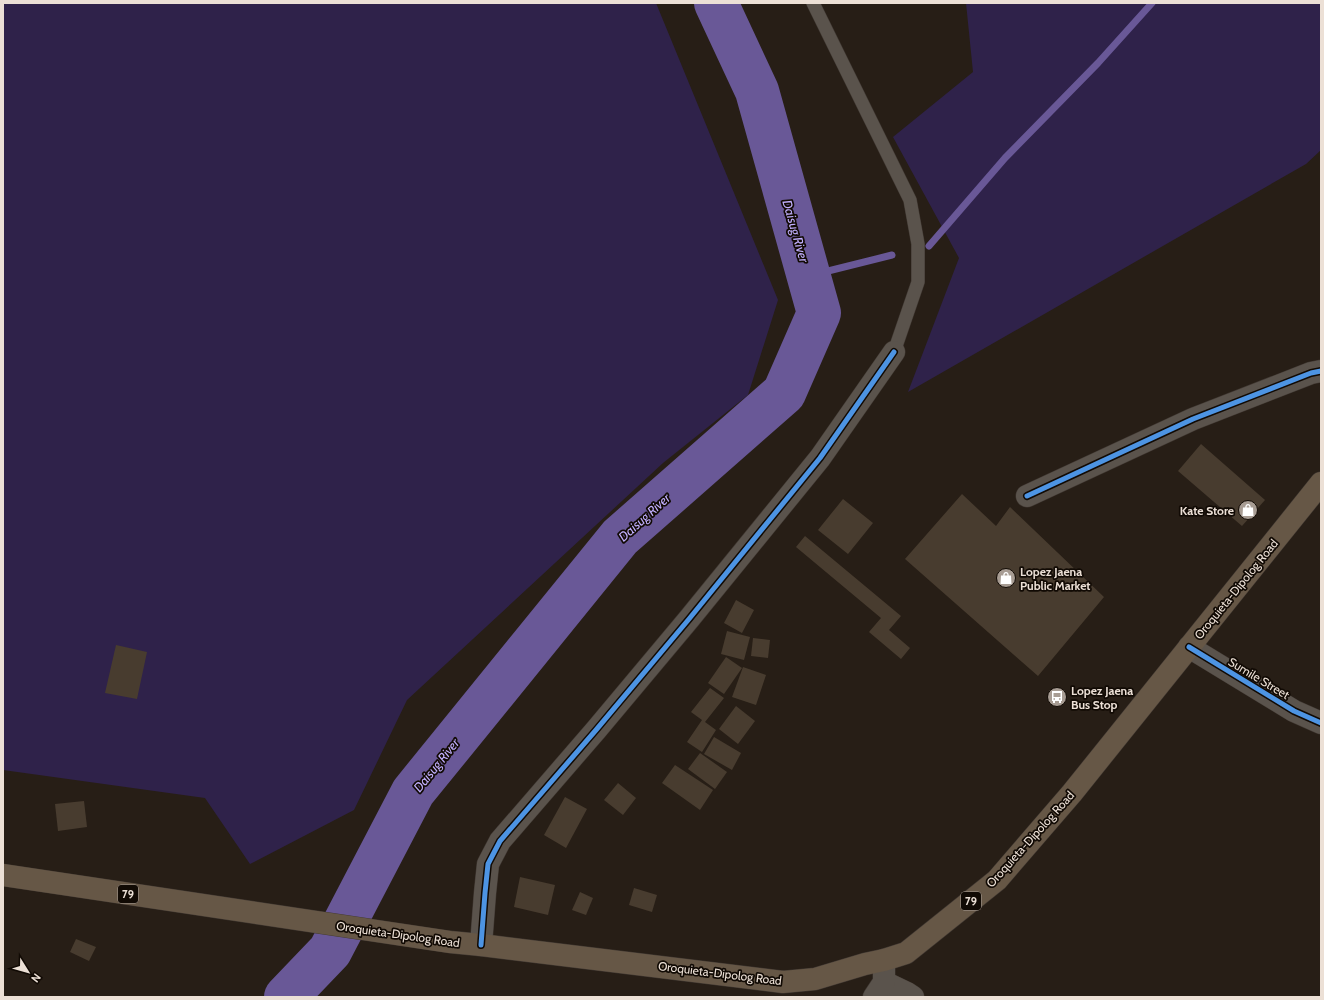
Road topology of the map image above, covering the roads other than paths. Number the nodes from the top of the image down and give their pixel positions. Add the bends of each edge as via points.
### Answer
1 (813, 3) edge
2 (894, 352) joint
3 (1321, 371) edge
4 (1321, 483) edge
5 (1027, 496) dead end
6 (1189, 647) junction
7 (1321, 723) edge
8 (3, 875) edge
9 (481, 945) junction
10 (884, 960) junction
11 (879, 990) edge
12 (913, 997) edge

1 - 2 lane via 910,200 918,244 918,282
2 - 9 street via 820,458 684,625 500,841 488,864
3 - 5 street via 1193,419
4 - 6 highway, Oroquieta-Dipolog Road / 79
6 - 7 street, Sumile Street via 1294,711
6 - 10 highway, Oroquieta-Dipolog Road / 79 via 1072,793 997,880 906,953
8 - 9 highway, Oroquieta-Dipolog Road / 79
9 - 10 highway, Oroquieta-Dipolog Road / 79 via 783,982 815,978
10 - 11 street
11 - 12 street via 907,993

